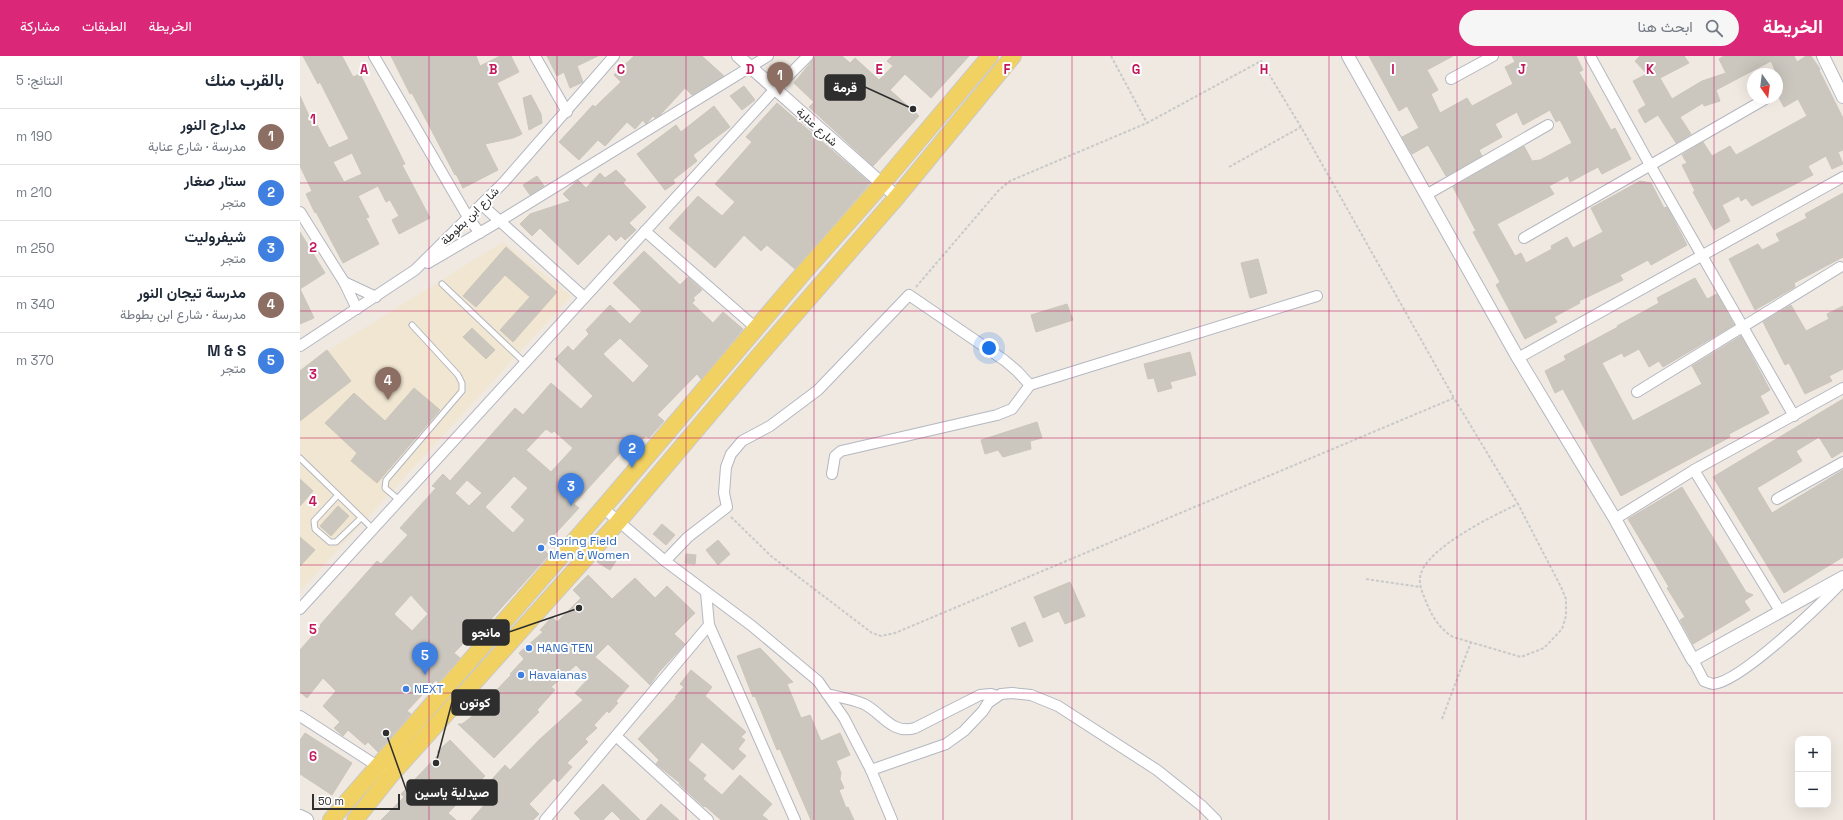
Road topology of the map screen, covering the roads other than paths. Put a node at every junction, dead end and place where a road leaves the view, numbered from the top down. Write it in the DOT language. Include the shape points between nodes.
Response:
graph roads {
  1 [pos="374,56"];
  2 [pos="535,56"];
  3 [pos="614,56"];
  4 [pos="738,56"];
  5 [pos="768,56"];
  6 [pos="808,56"];
  7 [pos="990,56"];
  8 [pos="1013,56"];
  9 [pos="1348,56"];
  10 [pos="1493,56"];
  11 [pos="1590,56"];
  12 [pos="1823,56"];
  13 [pos="750,68"];
  14 [pos="1451,79"];
  15 [pos="775,89"];
  16 [pos="1843,97"];
  17 [pos="1757,104"];
  18 [pos="567,112"];
  19 [pos="1548,125"];
  20 [pos="1650,165"];
  21 [pos="1843,177"];
  22 [pos="882,184"];
  23 [pos="1426,195"];
  24 [pos="897,198"];
  25 [pos="482,206"];
  26 [pos="300,212"];
  27 [pos="469,219"];
  28 [pos="498,222"];
  29 [pos="645,230"];
  30 [pos="480,233"];
  31 [pos="1524,238"];
  32 [pos="1702,254"];
  33 [pos="1840,266"];
  34 [pos="415,270"];
  35 [pos="344,282"];
  36 [pos="442,284"];
  37 [pos="1317,296"];
  38 [pos="376,297"];
  39 [pos="584,297"];
  40 [pos="357,309"];
  41 [pos="412,325"];
  42 [pos="1742,325"];
  43 [pos="756,328"];
  44 [pos="300,346"];
  45 [pos="1518,358"];
  46 [pos="524,362"];
  47 [pos="1030,385"];
  48 [pos="1843,388"];
  49 [pos="1637,392"];
  50 [pos="1794,416"];
  51 [pos="300,458"];
  52 [pos="1843,462"];
  53 [pos="1694,470"];
  54 [pos="832,474"];
  55 [pos="338,495"];
  56 [pos="1777,499"];
  57 [pos="399,500"];
  58 [pos="603,508"];
  59 [pos="361,518"];
  60 [pos="1615,519"];
  61 [pos="619,521"];
  62 [pos="373,529"];
  63 [pos="665,561"];
  64 [pos="1843,577"];
  65 [pos="1843,581"];
  66 [pos="706,592"];
  67 [pos="300,609"];
  68 [pos="1780,611"];
  69 [pos="709,625"];
  70 [pos="1693,660"];
  71 [pos="827,694"];
  72 [pos="996,696"];
  73 [pos="300,716"];
  74 [pos="616,736"];
  75 [pos="378,766"];
  76 [pos="871,770"];
  77 [pos="391,775"];
  78 [pos="300,817"];
  79 [pos="306,820"];
  80 [pos="331,820"];
  81 [pos="355,820"];
  82 [pos="545,820"];
  83 [pos="708,820"];
  84 [pos="795,820"];
  85 [pos="892,820"];
  86 [pos="1216,820"];
  1 -- 27 [label="street"];
  2 -- 18 [label="street"];
  3 -- 18 [label="street, شارع ابن بطوطة"];
  4 -- 13 [label="street, شارع عنابة"];
  5 -- 13 [label="street"];
  6 -- 15 [label="street"];
  7 -- 22 [label="main road"];
  8 -- 24 [label="main road"];
  9 -- 23 [label="street"];
  10 -- 14 [label="street"];
  11 -- 20 [label="street"];
  12 -- 16 [label="street"];
  13 -- 15 [label="street, شارع عنابة"];
  13 -- 28 [label="street"];
  15 -- 22 [label="street, شارع عنابة"];
  15 -- 29 [label="street"];
  17 -- 20 [label="street"];
  18 -- 25 [label="street, شارع ابن بطوطة"];
  19 -- 23 [label="street"];
  20 -- 31 [label="street"];
  20 -- 32 [label="street"];
  21 -- 32 [label="street"];
  22 -- 24 [label="street, شارع عنابة"];
  22 -- 43 [label="main road"];
  23 -- 45 [label="street"];
  24 -- 61 [label="main road"];
  25 -- 27 [label="street, شارع ابن بطوطة"];
  25 -- 28 [label="street"];
  26 -- 35 [label="street"];
  27 -- 30 [label="street"];
  27 -- 34 [label="street, شارع ابن بطوطة"];
  28 -- 30 [label="street"];
  28 -- 39 [label="street"];
  29 -- 39 [label="street"];
  29 -- 43 [label="street"];
  30 -- 34 [label="street"];
  32 -- 42 [label="street"];
  32 -- 45 [label="street"];
  33 -- 42 [label="street"];
  34 -- 38 [label="street, شارع ابن بطوطة"];
  35 -- 38 [label="street"];
  35 -- 40 [label="street"];
  36 -- 46 [label="lane"];
  37 -- 47 [label="street"];
  38 -- 40 [label="street, شارع ابن بطوطة"];
  39 -- 46 [label="street"];
  40 -- 44 [label="street, شارع ابن بطوطة"];
  41 -- 57 [label="lane" via="458,375 462,391 386,480 385,488"];
  42 -- 49 [label="street"];
  42 -- 50 [label="street"];
  43 -- 58 [label="main road"];
  45 -- 60 [label="street"];
  46 -- 57 [label="street"];
  47 -- 54 [label="street" via="1012,409 997,415 841,450 835,456"];
  47 -- 63 [label="street" via="1004,360 909,295 818,390 770,426 742,441 731,454 726,466 724,493 727,507 688,537"];
  48 -- 50 [label="street"];
  50 -- 53 [label="street"];
  51 -- 55 [label="lane"];
  52 -- 56 [label="street"];
  53 -- 60 [label="street"];
  53 -- 68 [label="street"];
  55 -- 59 [label="lane"];
  55 -- 59 [label="lane" via="314,521 315,529 330,542 336,542"];
  57 -- 62 [label="street"];
  58 -- 61 [label="street"];
  58 -- 75 [label="main road"];
  59 -- 62 [label="lane"];
  60 -- 70 [label="street"];
  61 -- 63 [label="street"];
  61 -- 77 [label="main road"];
  62 -- 67 [label="street"];
  63 -- 66 [label="street"];
  64 -- 68 [label="street"];
  65 -- 70 [label="street" via="1796,626 1751,663 1725,680 1712,684 1704,681"];
  66 -- 69 [label="street"];
  66 -- 71 [label="street" via="814,677"];
  68 -- 70 [label="street"];
  69 -- 74 [label="street"];
  69 -- 84 [label="street"];
  71 -- 72 [label="street" via="863,704 880,714 892,727 903,730 915,728 980,695"];
  71 -- 76 [label="street" via="844,718"];
  72 -- 76 [label="street" via="973,723 946,744"];
  72 -- 86 [label="street" via="1022,693 1058,706 1157,770"];
  73 -- 75 [label="street"];
  74 -- 82 [label="street"];
  74 -- 83 [label="street"];
  75 -- 77 [label="street"];
  75 -- 80 [label="main road"];
  76 -- 85 [label="street"];
  77 -- 81 [label="main road"];
  78 -- 79 [label="main road"];
}
